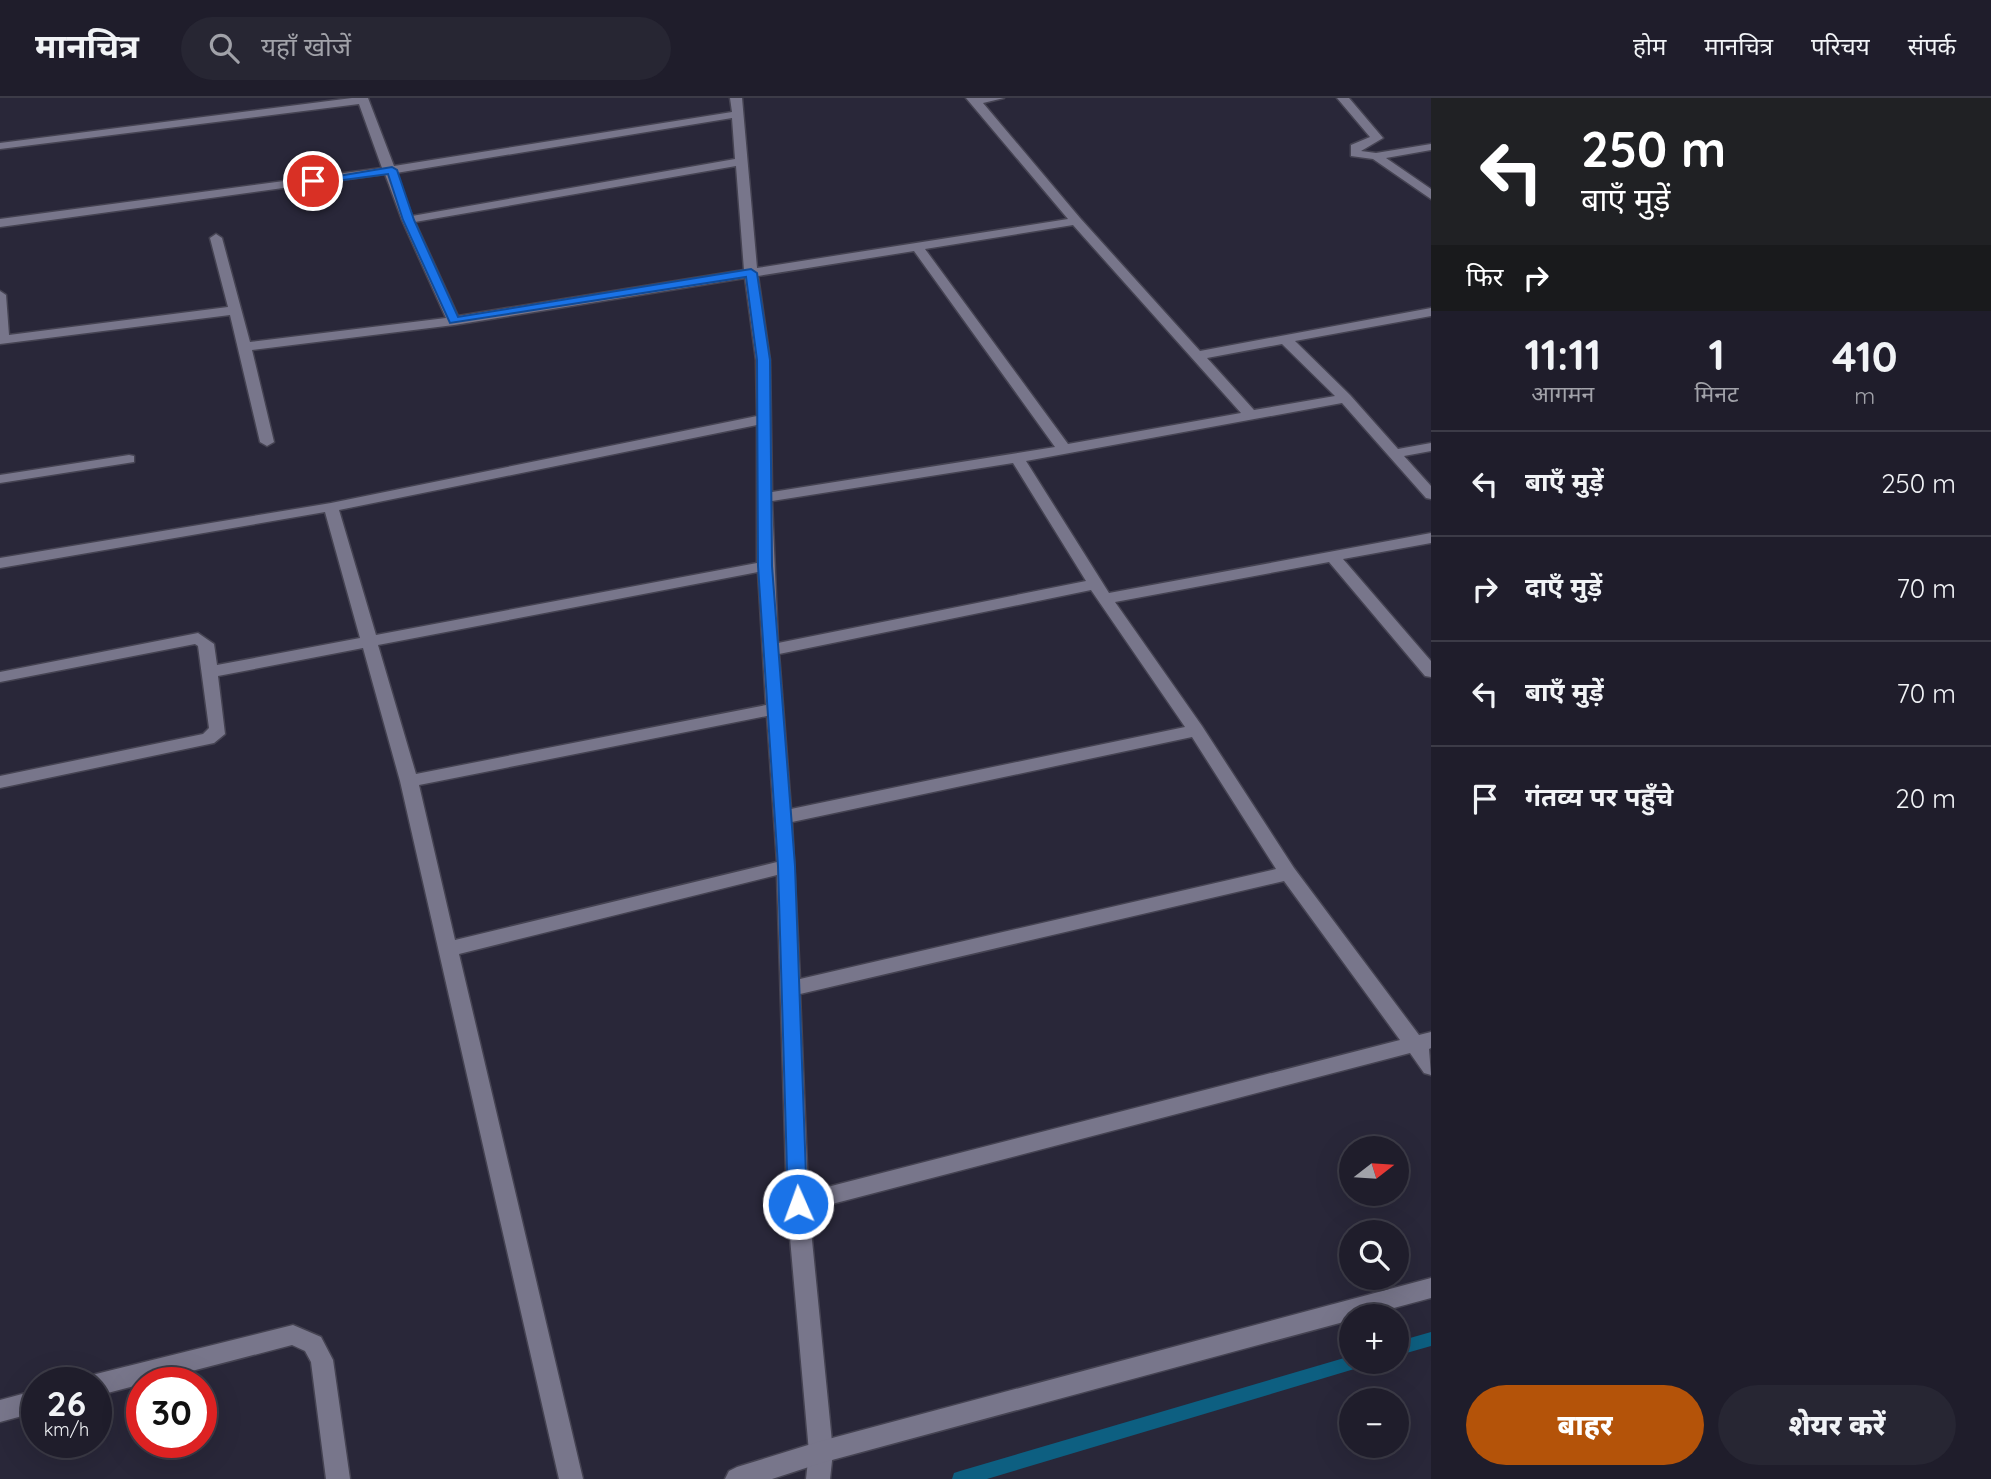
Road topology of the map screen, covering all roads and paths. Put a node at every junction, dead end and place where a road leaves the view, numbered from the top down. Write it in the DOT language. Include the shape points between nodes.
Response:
graph roads {
  1 [pos="998,98"];
  2 [pos="1343,98"];
  3 [pos="363,99"];
  4 [pos="974,99"];
  5 [pos="737,106"];
  6 [pos="0,146"];
  7 [pos="1431,147"];
  8 [pos="1376,156"];
  9 [pos="743,161"];
  10 [pos="392,170"];
  11 [pos="1431,194"];
  12 [pos="408,220"];
  13 [pos="1076,221"];
  14 [pos="0,223"];
  15 [pos="216,238"];
  16 [pos="917,246"];
  17 [pos="751,273"];
  18 [pos="0,296"];
  19 [pos="235,310"];
  20 [pos="1431,312"];
  21 [pos="454,321"];
  22 [pos="1285,339"];
  23 [pos="2,340"];
  24 [pos="245,347"];
  25 [pos="1199,355"];
  26 [pos="1345,398"];
  27 [pos="1251,415"];
  28 [pos="765,419"];
  29 [pos="267,442"];
  30 [pos="1431,447"];
  31 [pos="1064,449"];
  32 [pos="1393,454"];
  33 [pos="1017,458"];
  34 [pos="129,459"];
  35 [pos="0,479"];
  36 [pos="1431,495"];
  37 [pos="766,497"];
  38 [pos="331,507"];
  39 [pos="1431,538"];
  40 [pos="1333,557"];
  41 [pos="0,562"];
  42 [pos="765,566"];
  43 [pos="1100,592"];
  44 [pos="371,644"];
  45 [pos="771,650"];
  46 [pos="210,672"];
  47 [pos="1431,672"];
  48 [pos="0,677"];
  49 [pos="776,709"];
  50 [pos="1196,730"];
  51 [pos="409,780"];
  52 [pos="0,782"];
  53 [pos="783,817"];
  54 [pos="786,866"];
  55 [pos="1288,873"];
  56 [pos="449,949"];
  57 [pos="790,989"];
  58 [pos="1423,1042"];
  59 [pos="1431,1067"];
  60 [pos="798,1204"];
  61 [pos="1431,1288"];
  62 [pos="112,1381"];
  63 [pos="21,1405"];
  64 [pos="0,1411"];
  65 [pos="821,1451"];
  66 [pos="338,1479"];
  67 [pos="571,1479"];
  68 [pos="737,1479"];
  69 [pos="818,1479"];
  1 -- 4 [label="street"];
  2 -- 8 [label="street" via="1377,138 1355,147 1355,154"];
  3 -- 6 [label="street"];
  3 -- 10 [label="street"];
  4 -- 13 [label="street"];
  5 -- 9 [label="street"];
  5 -- 10 [label="street"];
  7 -- 8 [label="street"];
  8 -- 11 [label="street"];
  9 -- 12 [label="street"];
  9 -- 17 [label="street"];
  10 -- 12 [label="street"];
  10 -- 14 [label="street"];
  12 -- 21 [label="street"];
  13 -- 16 [label="street"];
  13 -- 25 [label="street"];
  15 -- 19 [label="street"];
  16 -- 17 [label="street"];
  16 -- 31 [label="street"];
  17 -- 21 [label="street"];
  17 -- 28 [label="street" via="763,360"];
  18 -- 23 [label="street"];
  19 -- 23 [label="street"];
  19 -- 24 [label="street"];
  20 -- 22 [label="street"];
  21 -- 24 [label="street"];
  22 -- 25 [label="street"];
  22 -- 26 [label="street"];
  24 -- 29 [label="street"];
  25 -- 27 [label="street"];
  26 -- 27 [label="street"];
  26 -- 32 [label="street"];
  27 -- 31 [label="street"];
  28 -- 37 [label="street"];
  28 -- 38 [label="street"];
  30 -- 32 [label="street"];
  31 -- 33 [label="street"];
  32 -- 36 [label="street"];
  33 -- 37 [label="street"];
  33 -- 43 [label="street"];
  34 -- 35 [label="street"];
  37 -- 42 [label="street"];
  38 -- 41 [label="street"];
  38 -- 44 [label="street"];
  39 -- 40 [label="street"];
  40 -- 43 [label="street"];
  40 -- 47 [label="street"];
  42 -- 44 [label="street"];
  42 -- 45 [label="street"];
  43 -- 45 [label="street"];
  43 -- 50 [label="street"];
  44 -- 46 [label="street"];
  44 -- 51 [label="street"];
  45 -- 49 [label="street"];
  46 -- 48 [label="street" via="206,644 192,638"];
  46 -- 52 [label="street" via="217,728 213,737"];
  49 -- 51 [label="street"];
  49 -- 53 [label="street"];
  50 -- 53 [label="street"];
  50 -- 55 [label="street"];
  51 -- 56 [label="street"];
  53 -- 54 [label="street"];
  54 -- 56 [label="street"];
  54 -- 57 [label="street"];
  55 -- 57 [label="street"];
  55 -- 58 [label="street"];
  56 -- 67 [label="street"];
  57 -- 60 [label="street"];
  58 -- 59 [label="street"];
  58 -- 60 [label="street"];
  60 -- 65 [label="street"];
  61 -- 65 [label="street"];
  62 -- 66 [label="street" via="293,1335 313,1344 322,1360"];
  63 -- 64 [label="street"];
  65 -- 68 [label="street"];
  65 -- 69 [label="street"];
}
